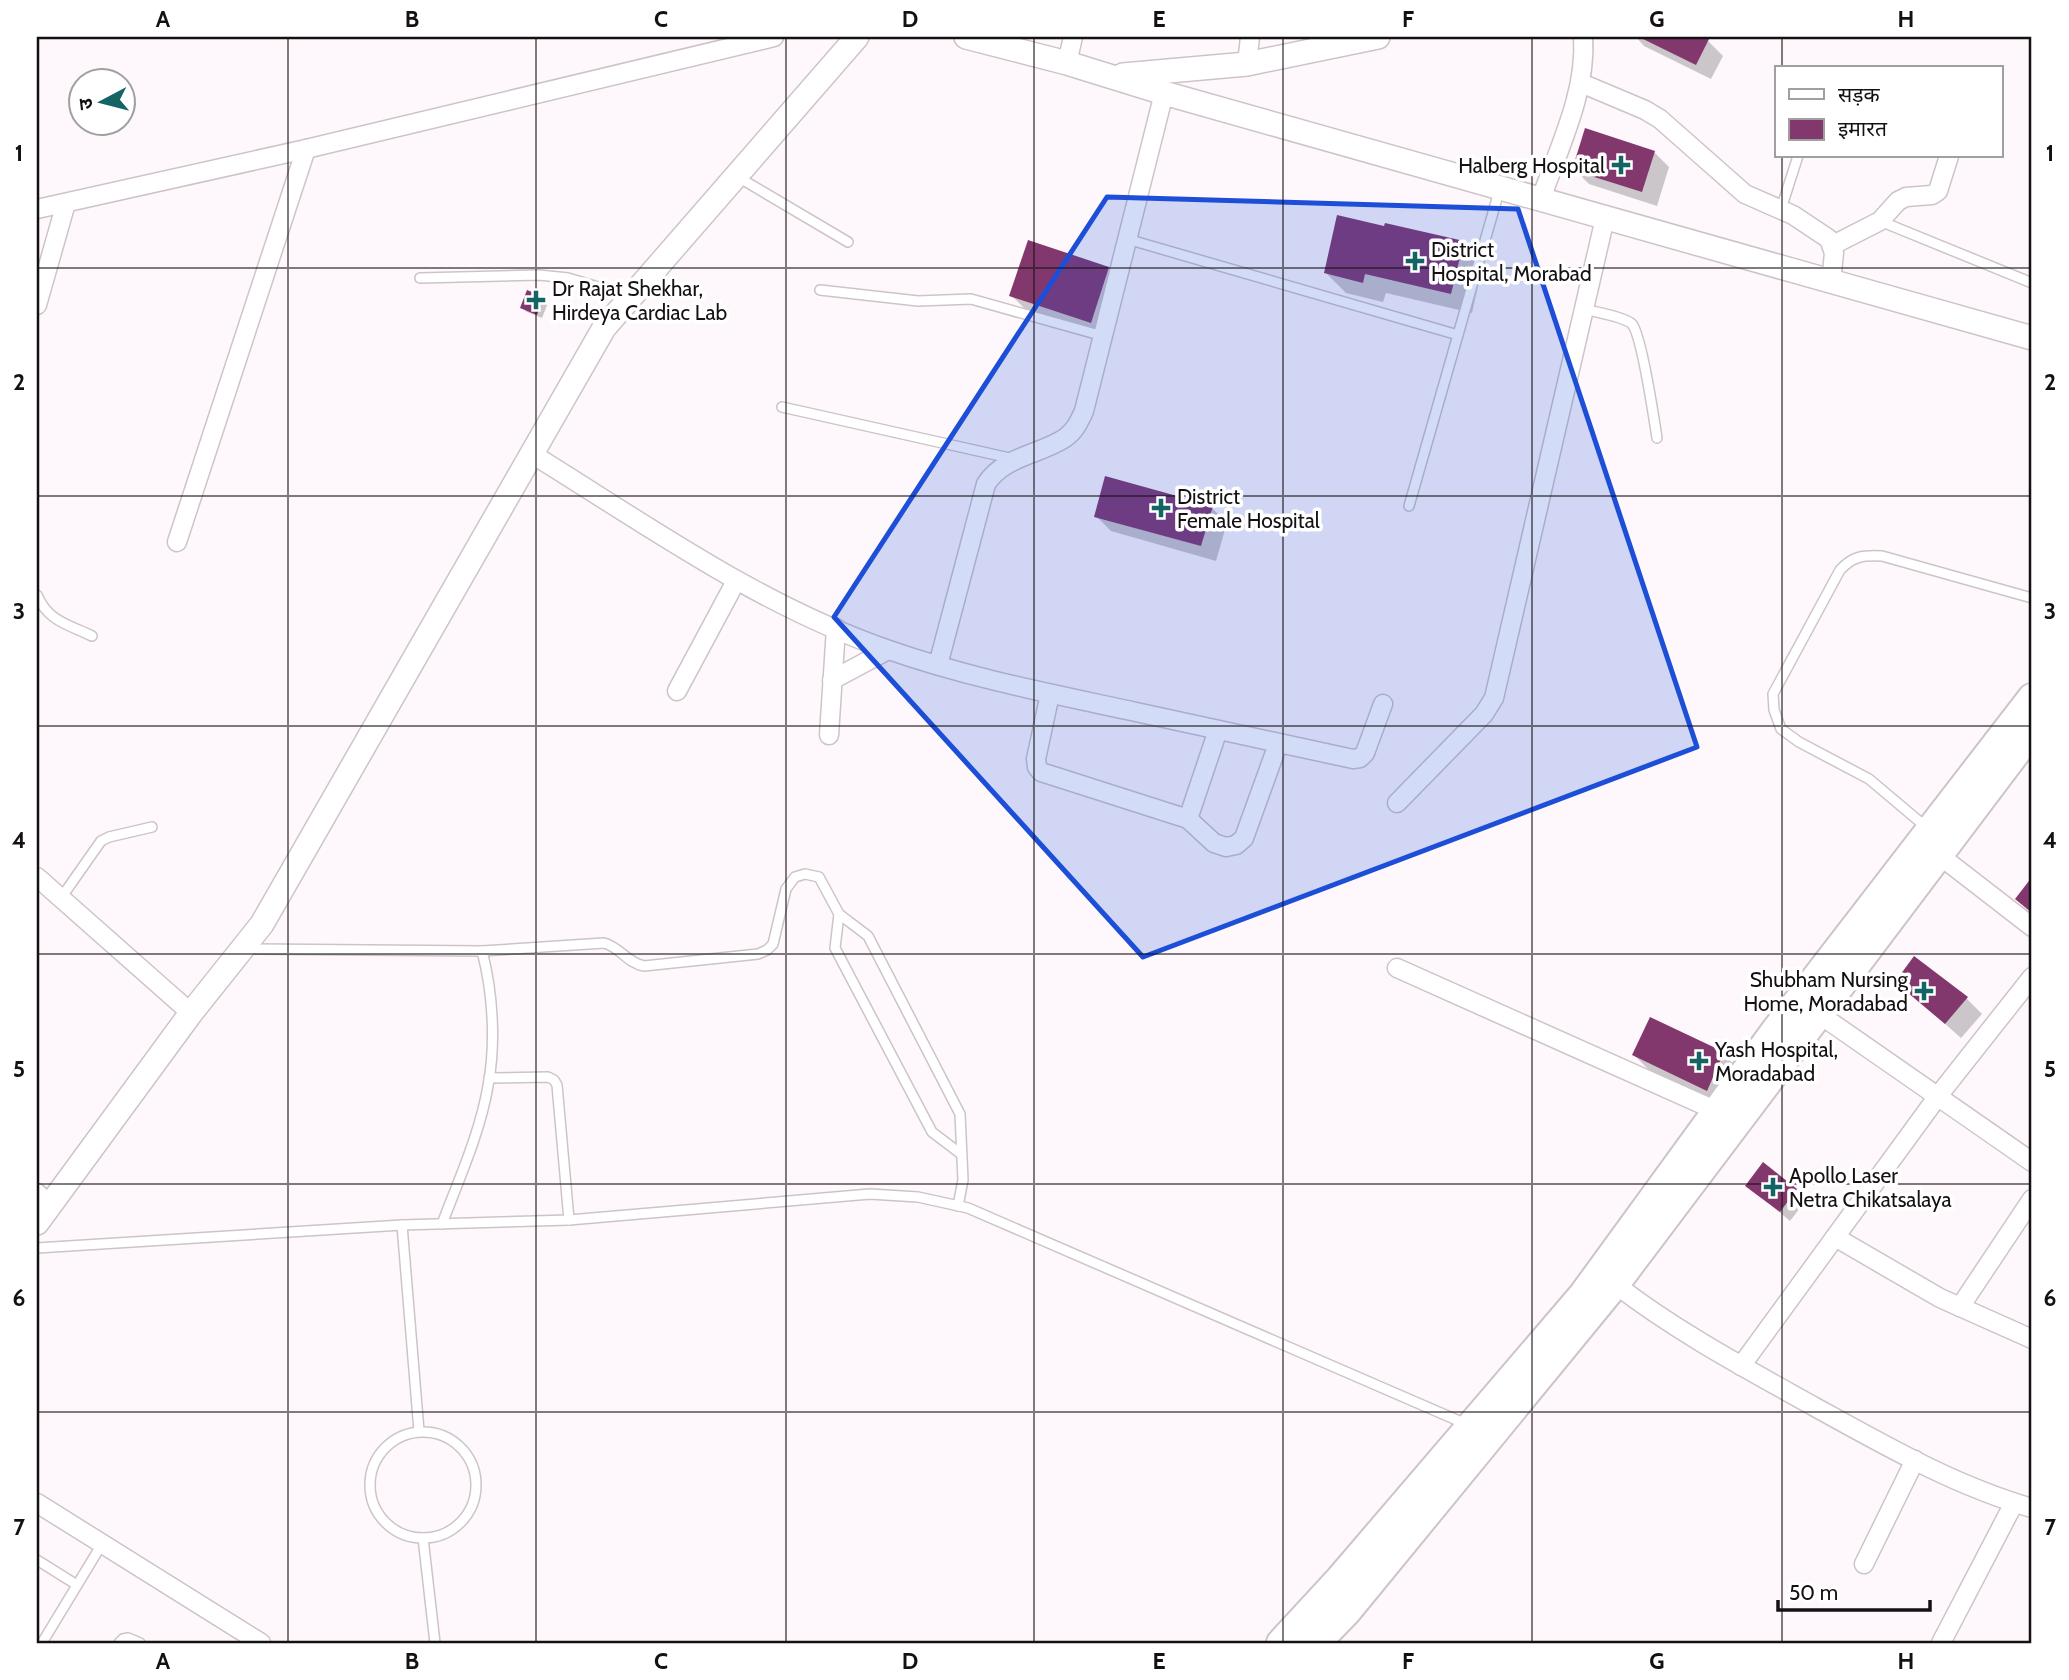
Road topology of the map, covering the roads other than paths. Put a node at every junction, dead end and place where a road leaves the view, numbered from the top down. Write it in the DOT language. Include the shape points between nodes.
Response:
graph roads {
  1 [pos="774,37"];
  2 [pos="857,37"];
  3 [pos="966,37"];
  4 [pos="1073,37"];
  5 [pos="1250,37"];
  6 [pos="1378,37"];
  7 [pos="1583,37"];
  8 [pos="1067,63"];
  9 [pos="1247,64"];
  10 [pos="1110,76"];
  11 [pos="1581,83"];
  12 [pos="1164,93"];
  13 [pos="306,149"];
  14 [pos="1797,158"];
  15 [pos="1948,158"];
  16 [pos="736,176"];
  17 [pos="1500,188"];
  18 [pos="1541,199"];
  19 [pos="66,203"];
  20 [pos="37,209"];
  21 [pos="1781,209"];
  22 [pos="1605,218"];
  23 [pos="1880,221"];
  24 [pos="1127,239"];
  25 [pos="848,242"];
  26 [pos="1833,245"];
  27 [pos="420,278"];
  28 [pos="1831,282"];
  29 [pos="2032,283"];
  30 [pos="820,290"];
  31 [pos="630,296"];
  32 [pos="37,305"];
  33 [pos="1584,309"];
  34 [pos="1103,335"];
  35 [pos="1458,335"];
  36 [pos="2032,338"];
  37 [pos="782,407"];
  38 [pos="1657,438"];
  39 [pos="532,454"];
  40 [pos="1016,459"];
  41 [pos="1409,506"];
  42 [pos="177,542"];
  43 [pos="736,581"];
  44 [pos="37,595"];
  45 [pos="2032,598"];
  46 [pos="836,628"];
  47 [pos="92,636"];
  48 [pos="888,650"];
  49 [pos="938,665"];
  50 [pos="832,680"];
  51 [pos="677,691"];
  52 [pos="1050,694"];
  53 [pos="2032,698"];
  54 [pos="1383,704"];
  55 [pos="1218,730"];
  56 [pos="2032,731"];
  57 [pos="829,735"];
  58 [pos="1278,744"];
  59 [pos="1397,803"];
  60 [pos="1188,819"];
  61 [pos="152,827"];
  62 [pos="1934,843"];
  63 [pos="37,877"];
  64 [pos="61,898"];
  65 [pos="839,914"];
  66 [pos="2032,927"];
  67 [pos="242,949"];
  68 [pos="482,951"];
  69 [pos="1397,968"];
  70 [pos="2032,977"];
  71 [pos="191,1013"];
  72 [pos="1819,1014"];
  73 [pos="489,1078"];
  74 [pos="1938,1096"];
  75 [pos="1717,1111"];
  76 [pos="961,1154"];
  77 [pos="2032,1162"];
  78 [pos="2032,1199"];
  79 [pos="958,1206"];
  80 [pos="41,1207"];
  81 [pos="569,1220"];
  82 [pos="442,1224"];
  83 [pos="402,1225"];
  84 [pos="1835,1237"];
  85 [pos="37,1248"];
  86 [pos="1615,1284"];
  87 [pos="1960,1307"];
  88 [pos="2032,1339"];
  89 [pos="1741,1366"];
  90 [pos="1471,1426"];
  91 [pos="419,1431"];
  92 [pos="1914,1460"];
  93 [pos="37,1503"];
  94 [pos="2014,1503"];
  95 [pos="2032,1508"];
  96 [pos="423,1538"];
  97 [pos="102,1544"];
  98 [pos="37,1560"];
  99 [pos="1864,1564"];
  100 [pos="77,1585"];
  101 [pos="42,1643"];
  102 [pos="119,1643"];
  103 [pos="140,1643"];
  104 [pos="261,1643"];
  105 [pos="435,1643"];
  106 [pos="1281,1643"];
  107 [pos="1317,1643"];
  108 [pos="1941,1643"];
  1 -- 13 [label="street"];
  2 -- 16 [label="street"];
  3 -- 8 [label="street"];
  4 -- 8 [label="street"];
  5 -- 9 [label="street"];
  6 -- 9 [label="street"];
  7 -- 11 [label="street"];
  8 -- 10 [label="street"];
  9 -- 10 [label="street"];
  10 -- 12 [label="street"];
  11 -- 18 [label="street"];
  11 -- 21 [label="street" via="1660,119 1745,194"];
  12 -- 17 [label="street"];
  12 -- 24 [label="street"];
  13 -- 19 [label="street"];
  13 -- 42 [label="street"];
  14 -- 21 [label="lane"];
  15 -- 23 [label="street" via="1938,191 1898,201"];
  16 -- 25 [label="lane"];
  16 -- 31 [label="street"];
  17 -- 18 [label="street"];
  17 -- 35 [label="lane"];
  18 -- 22 [label="street"];
  19 -- 20 [label="street"];
  19 -- 32 [label="street"];
  21 -- 26 [label="street"];
  22 -- 28 [label="street"];
  22 -- 33 [label="street"];
  23 -- 26 [label="street"];
  23 -- 29 [label="lane"];
  24 -- 34 [label="street"];
  24 -- 35 [label="lane"];
  26 -- 28 [label="street"];
  27 -- 31 [label="lane" via="539,275 568,278"];
  28 -- 36 [label="street"];
  30 -- 34 [label="lane" via="918,300 971,299"];
  31 -- 39 [label="street" via="604,328"];
  33 -- 38 [label="lane" via="1627,321 1635,329"];
  33 -- 59 [label="street" via="1494,698 1484,714"];
  34 -- 40 [label="street" via="1076,428 1065,438"];
  35 -- 41 [label="lane"];
  37 -- 40 [label="lane"];
  39 -- 43 [label="street"];
  39 -- 67 [label="street" via="262,924"];
  40 -- 49 [label="street" via="992,473 986,484"];
  43 -- 46 [label="street"];
  43 -- 51 [label="street"];
  44 -- 47 [label="lane" via="52,617"];
  45 -- 62 [label="lane" via="1882,555 1851,559 1840,570 1773,694 1782,729 1869,779"];
  46 -- 48 [label="street"];
  46 -- 50 [label="street"];
  48 -- 49 [label="street"];
  48 -- 50 [label="street"];
  49 -- 52 [label="street"];
  50 -- 57 [label="street"];
  52 -- 55 [label="street"];
  52 -- 60 [label="street" via="1036,759 1041,772"];
  53 -- 62 [label="main road"];
  54 -- 58 [label="street" via="1360,758"];
  55 -- 58 [label="street"];
  55 -- 60 [label="street"];
  56 -- 62 [label="main road"];
  58 -- 60 [label="street" via="1244,838 1236,845 1214,843"];
  61 -- 64 [label="lane" via="102,841"];
  62 -- 66 [label="street"];
  62 -- 72 [label="main road"];
  62 -- 75 [label="main road" via="1776,1030"];
  63 -- 64 [label="street"];
  64 -- 71 [label="street"];
  65 -- 68 [label="lane" via="819,877 805,874 795,877 786,889 773,944 758,954 644,967 604,943"];
  65 -- 76 [label="lane" via="868,936 960,1114"];
  65 -- 76 [label="lane" via="835,948 932,1132"];
  67 -- 68 [label="lane"];
  67 -- 71 [label="street"];
  68 -- 73 [label="lane" via="490,991"];
  69 -- 75 [label="street"];
  70 -- 74 [label="street"];
  71 -- 80 [label="street"];
  72 -- 74 [label="street"];
  72 -- 86 [label="main road"];
  73 -- 81 [label="lane" via="548,1077 557,1085"];
  73 -- 82 [label="lane" via="478,1128"];
  74 -- 77 [label="street"];
  74 -- 84 [label="street"];
  75 -- 90 [label="main road" via="1583,1295"];
  76 -- 79 [label="lane"];
  78 -- 87 [label="street"];
  79 -- 81 [label="lane" via="870,1194"];
  79 -- 90 [label="lane"];
  81 -- 82 [label="lane"];
  82 -- 83 [label="lane"];
  83 -- 85 [label="lane"];
  83 -- 91 [label="lane"];
  84 -- 87 [label="street"];
  84 -- 89 [label="street"];
  86 -- 89 [label="street"];
  86 -- 107 [label="main road"];
  87 -- 88 [label="street"];
  89 -- 92 [label="street"];
  90 -- 106 [label="main road"];
  91 -- 96 [label="lane" via="402,1435 376,1458 370,1492 385,1523 399,1533"];
  91 -- 96 [label="lane" via="452,1440 465,1452 476,1486 464,1519 450,1531"];
  92 -- 94 [label="street"];
  92 -- 99 [label="street"];
  93 -- 97 [label="street"];
  94 -- 95 [label="street"];
  94 -- 108 [label="street"];
  96 -- 105 [label="lane"];
  97 -- 100 [label="lane"];
  97 -- 104 [label="street"];
  98 -- 100 [label="lane"];
  100 -- 101 [label="lane"];
  102 -- 103 [label="lane" via="128,1638"];
}
